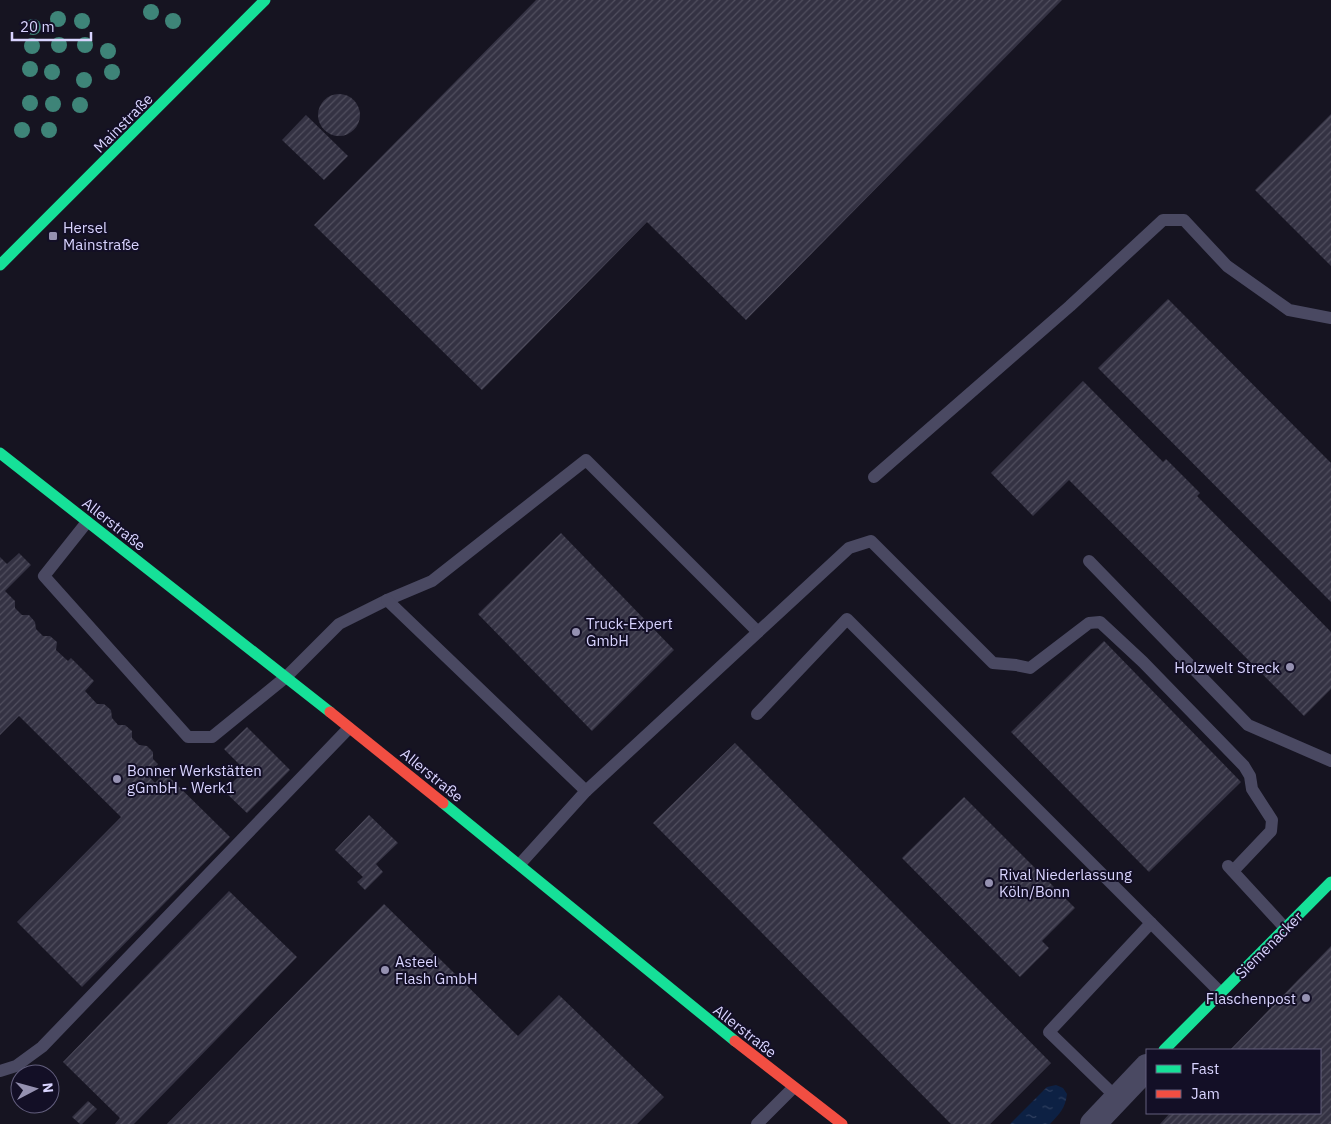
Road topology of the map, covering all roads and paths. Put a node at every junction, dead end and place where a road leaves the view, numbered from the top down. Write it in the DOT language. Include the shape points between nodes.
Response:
graph roads {
  1 [pos="265,0"];
  2 [pos="0,265"];
  3 [pos="1331,318"];
  4 [pos="0,453"];
  5 [pos="874,477"];
  6 [pos="88,522"];
  7 [pos="1089,561"];
  8 [pos="387,600"];
  9 [pos="758,632"];
  10 [pos="286,677"];
  11 [pos="756,714"];
  12 [pos="349,728"];
  13 [pos="1331,761"];
  14 [pos="586,790"];
  15 [pos="520,864"];
  16 [pos="1331,882"];
  17 [pos="1150,923"];
  18 [pos="1285,928"];
  19 [pos="1221,993"];
  20 [pos="1165,1049"];
  21 [pos="1146,1068"];
  22 [pos="0,1071"];
  23 [pos="793,1088"];
  24 [pos="1117,1098"];
  25 [pos="758,1124"];
  26 [pos="842,1124"];
  27 [pos="1093,1124"];
  1 -- 2 [label="street, Mainstraße"];
  3 -- 5 [label="lane" via="1289,310 1227,266 1184,220 1163,220"];
  4 -- 6 [label="street, Allerstraße"];
  6 -- 10 [label="street, Allerstraße"];
  6 -- 10 [label="lane" via="44,576 188,737 212,737"];
  7 -- 13 [label="lane" via="1248,725"];
  8 -- 9 [label="lane" via="432,581 586,460"];
  8 -- 10 [label="lane" via="339,624"];
  8 -- 14 [label="lane"];
  9 -- 14 [label="lane"];
  9 -- 18 [label="lane" via="850,548 871,540 993,663 1030,668 1089,623 1100,622 1244,766 1252,789 1272,820 1271,831 1230,868"];
  10 -- 12 [label="street, Allerstraße"];
  11 -- 17 [label="lane" via="847,619"];
  12 -- 15 [label="street, Allerstraße"];
  12 -- 22 [label="lane" via="42,1047 16,1066"];
  14 -- 15 [label="lane"];
  15 -- 23 [label="street, Allerstraße"];
  16 -- 18 [label="street, Siemenacker"];
  17 -- 19 [label="lane"];
  17 -- 24 [label="lane" via="1049,1032"];
  18 -- 19 [label="street, Siemenacker"];
  19 -- 20 [label="street, Siemenacker"];
  21 -- 24 [label="street"];
  23 -- 25 [label="lane"];
  23 -- 26 [label="street, Allerstraße"];
  24 -- 27 [label="street"];
}
